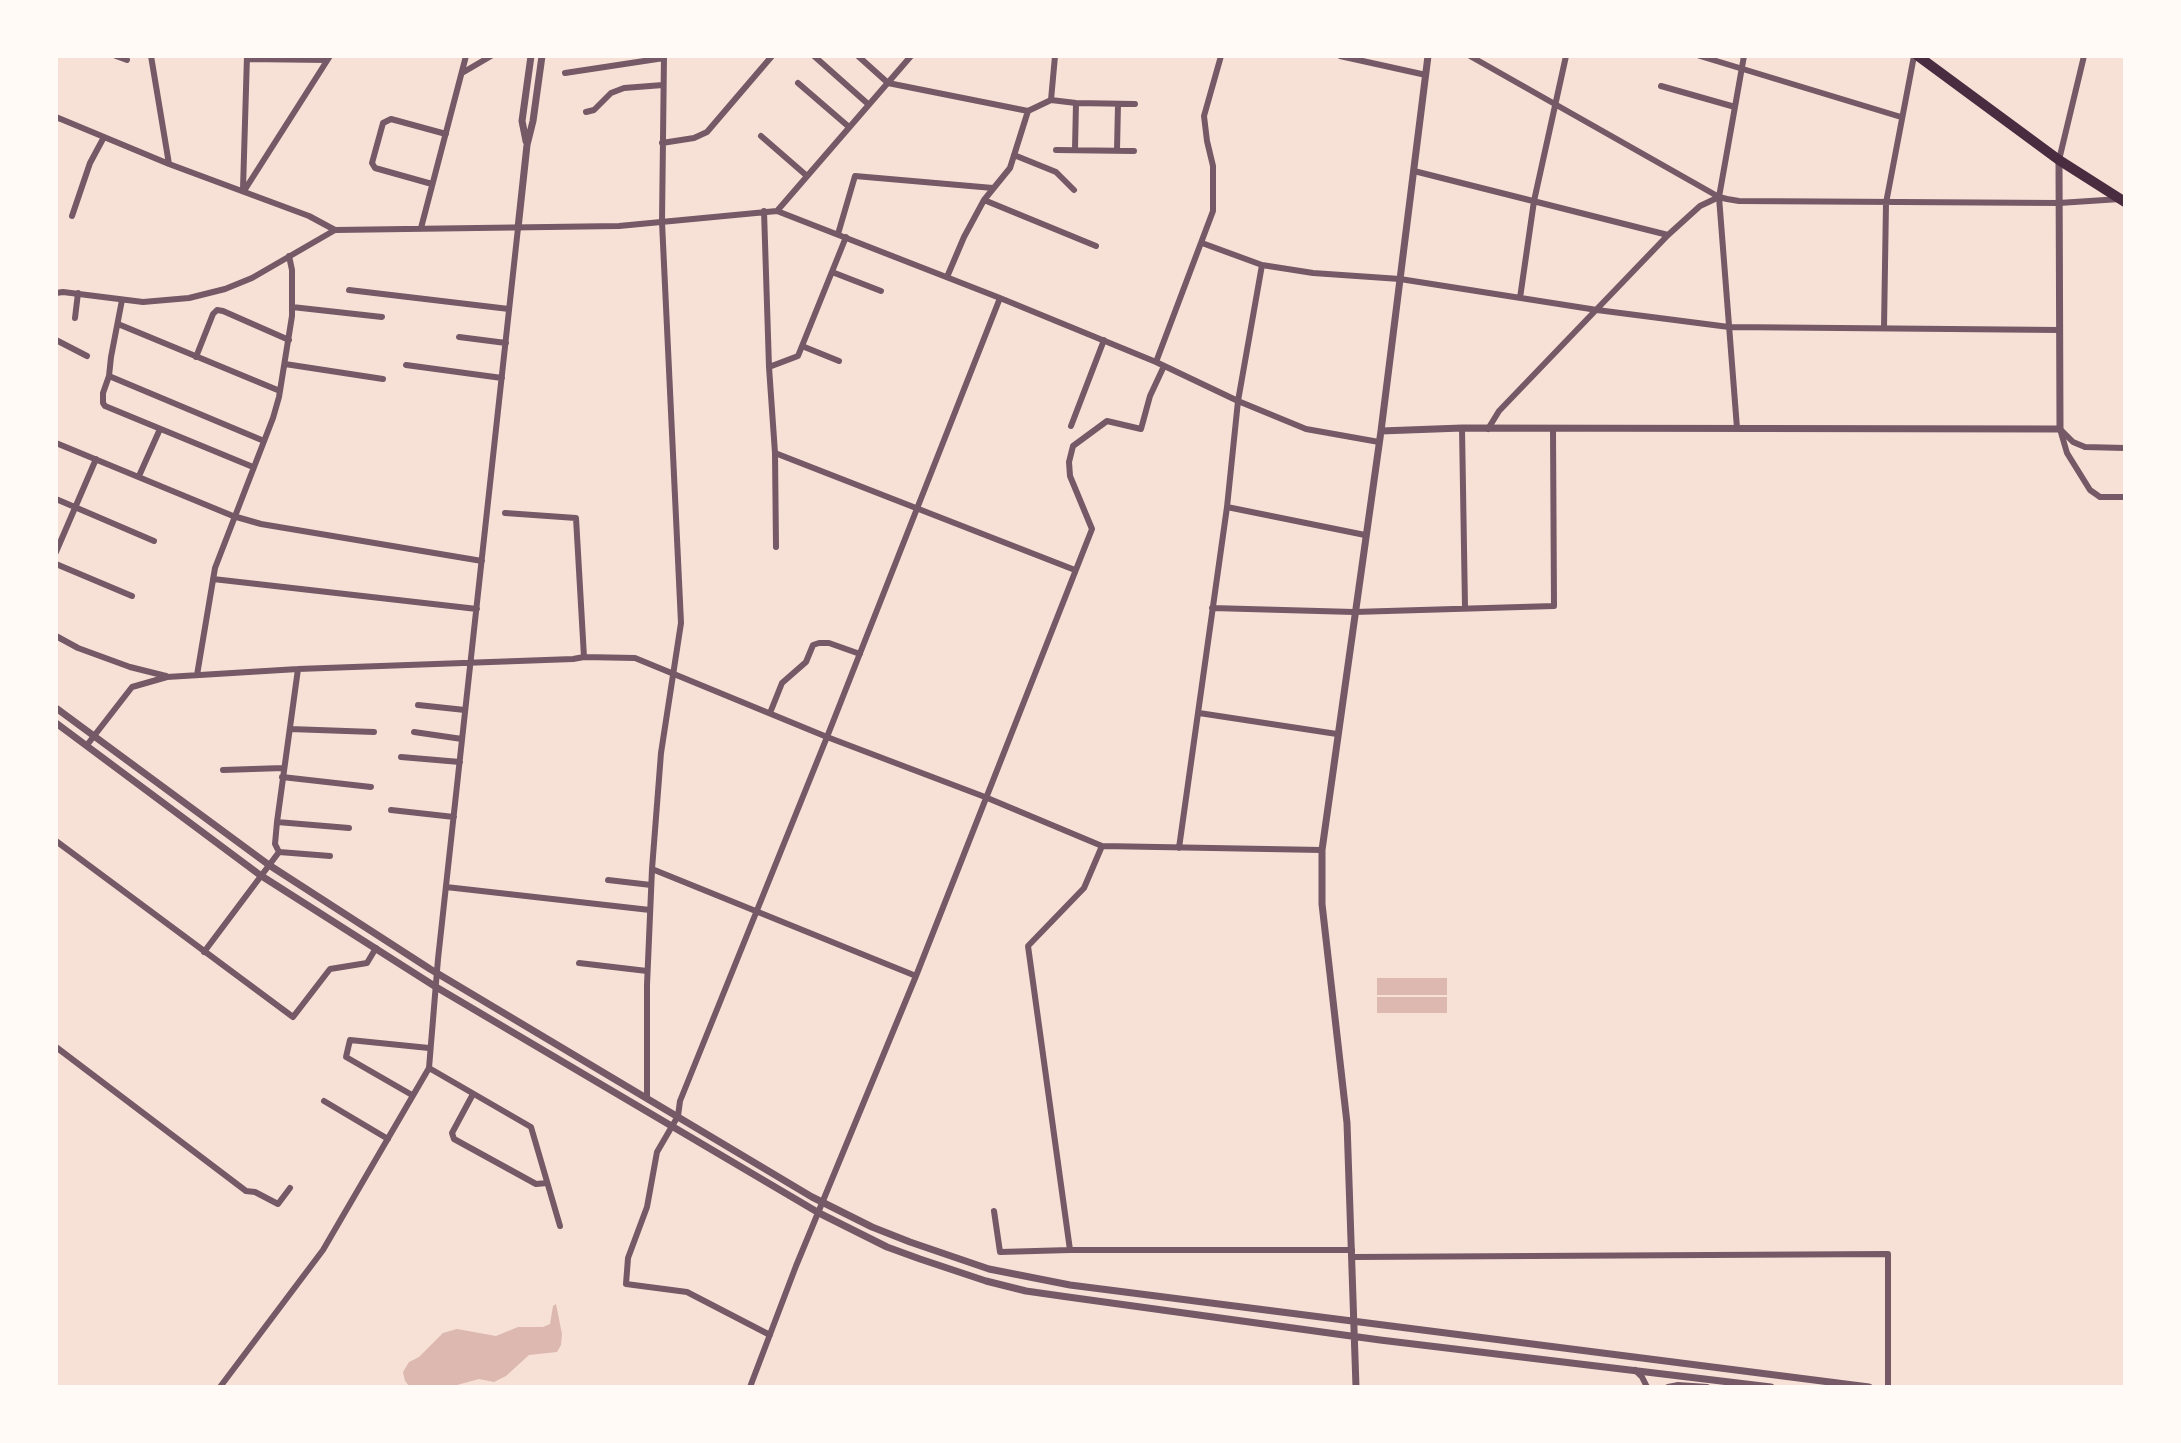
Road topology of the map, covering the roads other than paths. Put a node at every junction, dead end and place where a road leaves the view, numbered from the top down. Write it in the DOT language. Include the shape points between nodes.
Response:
graph roads {
  1 [pos="116,56"];
  2 [pos="151,56"];
  3 [pos="466,56"];
  4 [pos="491,56"];
  5 [pos="531,56"];
  6 [pos="542,56"];
  7 [pos="772,56"];
  8 [pos="814,56"];
  9 [pos="858,56"];
  10 [pos="912,56"];
  11 [pos="1055,56"];
  12 [pos="1221,56"];
  13 [pos="1340,56"];
  14 [pos="1428,56"];
  15 [pos="1471,56"];
  16 [pos="1566,56"];
  17 [pos="1700,56"];
  18 [pos="1744,56"];
  19 [pos="1916,56"];
  20 [pos="2084,56"];
  21 [pos="247,57"];
  22 [pos="664,57"];
  23 [pos="328,58"];
  24 [pos="127,60"];
  25 [pos="1742,69"];
  26 [pos="462,73"];
  27 [pos="565,73"];
  28 [pos="1426,75"];
  29 [pos="798,83"];
  30 [pos="888,83"];
  31 [pos="663,85"];
  32 [pos="1661,86"];
  33 [pos="1051,100"];
  34 [pos="1076,103"];
  35 [pos="1556,103"];
  36 [pos="868,104"];
  37 [pos="1118,104"];
  38 [pos="1135,104"];
  39 [pos="1735,107"];
  40 [pos="1028,111"];
  41 [pos="586,112"];
  42 [pos="56,117"];
  43 [pos="1901,117"];
  44 [pos="849,127"];
  45 [pos="446,134"];
  46 [pos="104,136"];
  47 [pos="761,136"];
  48 [pos="662,143"];
  49 [pos="527,145"];
  50 [pos="1056,149"];
  51 [pos="1075,149"];
  52 [pos="1117,150"];
  53 [pos="1134,151"];
  54 [pos="1014,155"];
  55 [pos="2060,160"];
  56 [pos="169,163"];
  57 [pos="1413,171"];
  58 [pos="807,176"];
  59 [pos="432,184"];
  60 [pos="993,188"];
  61 [pos="1074,190"];
  62 [pos="244,191"];
  63 [pos="1719,197"];
  64 [pos="984,200"];
  65 [pos="2124,200"];
  66 [pos="1534,201"];
  67 [pos="1886,203"];
  68 [pos="2059,203"];
  69 [pos="765,211"];
  70 [pos="777,211"];
  71 [pos="72,216"];
  72 [pos="663,222"];
  73 [pos="421,228"];
  74 [pos="518,228"];
  75 [pos="335,230"];
  76 [pos="838,234"];
  77 [pos="1668,235"];
  78 [pos="846,237"];
  79 [pos="1202,243"];
  80 [pos="1096,246"];
  81 [pos="289,256"];
  82 [pos="1262,265"];
  83 [pos="832,272"];
  84 [pos="947,277"];
  85 [pos="1400,279"];
  86 [pos="349,290"];
  87 [pos="881,292"];
  88 [pos="56,293"];
  89 [pos="78,293"];
  90 [pos="1000,298"];
  91 [pos="1520,298"];
  92 [pos="122,300"];
  93 [pos="292,307"];
  94 [pos="509,310"];
  95 [pos="1597,310"];
  96 [pos="382,317"];
  97 [pos="75,318"];
  98 [pos="118,324"];
  99 [pos="1729,327"];
  100 [pos="1884,328"];
  101 [pos="2060,330"];
  102 [pos="459,337"];
  103 [pos="56,340"];
  104 [pos="289,340"];
  105 [pos="1104,341"];
  106 [pos="506,343"];
  107 [pos="802,346"];
  108 [pos="87,356"];
  109 [pos="196,357"];
  110 [pos="839,361"];
  111 [pos="1156,362"];
  112 [pos="285,364"];
  113 [pos="406,365"];
  114 [pos="1164,366"];
  115 [pos="769,367"];
  116 [pos="109,376"];
  117 [pos="502,377"];
  118 [pos="383,379"];
  119 [pos="280,391"];
  120 [pos="1238,401"];
  121 [pos="1071,426"];
  122 [pos="1462,428"];
  123 [pos="1737,428"];
  124 [pos="160,429"];
  125 [pos="1488,429"];
  126 [pos="1553,429"];
  127 [pos="2060,429"];
  128 [pos="1381,431"];
  129 [pos="264,441"];
  130 [pos="1379,442"];
  131 [pos="56,443"];
  132 [pos="2125,448"];
  133 [pos="775,453"];
  134 [pos="96,459"];
  135 [pos="253,467"];
  136 [pos="139,476"];
  137 [pos="2125,497"];
  138 [pos="56,499"];
  139 [pos="75,507"];
  140 [pos="1227,507"];
  141 [pos="917,509"];
  142 [pos="505,513"];
  143 [pos="233,516"];
  144 [pos="1365,535"];
  145 [pos="154,541"];
  146 [pos="776,547"];
  147 [pos="56,552"];
  148 [pos="482,561"];
  149 [pos="56,564"];
  150 [pos="1076,570"];
  151 [pos="213,579"];
  152 [pos="132,596"];
  153 [pos="1465,607"];
  154 [pos="1212,608"];
  155 [pos="477,610"];
  156 [pos="1354,612"];
  157 [pos="56,636"];
  158 [pos="860,654"];
  159 [pos="584,657"];
  160 [pos="470,663"];
  161 [pos="298,669"];
  162 [pos="674,673"];
  163 [pos="197,675"];
  164 [pos="167,677"];
  165 [pos="418,705"];
  166 [pos="56,708"];
  167 [pos="465,710"];
  168 [pos="769,713"];
  169 [pos="1199,713"];
  170 [pos="56,723"];
  171 [pos="289,729"];
  172 [pos="374,732"];
  173 [pos="414,732"];
  174 [pos="1337,734"];
  175 [pos="94,736"];
  176 [pos="827,737"];
  177 [pos="462,738"];
  178 [pos="87,746"];
  179 [pos="401,757"];
  180 [pos="460,762"];
  181 [pos="283,768"];
  182 [pos="223,770"];
  183 [pos="282,777"];
  184 [pos="372,787"];
  185 [pos="985,797"];
  186 [pos="391,810"];
  187 [pos="454,817"];
  188 [pos="277,822"];
  189 [pos="349,828"];
  190 [pos="56,841"];
  191 [pos="1102,846"];
  192 [pos="1179,848"];
  193 [pos="1322,850"];
  194 [pos="279,852"];
  195 [pos="330,856"];
  196 [pos="268,865"];
  197 [pos="652,869"];
  198 [pos="260,875"];
  199 [pos="608,880"];
  200 [pos="651,886"];
  201 [pos="446,887"];
  202 [pos="650,910"];
  203 [pos="758,911"];
  204 [pos="376,948"];
  205 [pos="204,952"];
  206 [pos="579,963"];
  207 [pos="647,971"];
  208 [pos="437,973"];
  209 [pos="916,976"];
  210 [pos="436,987"];
  211 [pos="56,1047"];
  212 [pos="429,1048"];
  213 [pos="429,1069"];
  214 [pos="473,1094"];
  215 [pos="412,1095"];
  216 [pos="647,1098"];
  217 [pos="324,1101"];
  218 [pos="678,1116"];
  219 [pos="672,1127"];
  220 [pos="387,1139"];
  221 [pos="547,1183"];
  222 [pos="290,1188"];
  223 [pos="823,1203"];
  224 [pos="995,1211"];
  225 [pos="819,1213"];
  226 [pos="560,1226"];
  227 [pos="1070,1250"];
  228 [pos="1353,1253"];
  229 [pos="1354,1321"];
  230 [pos="769,1335"];
  231 [pos="1354,1336"];
  232 [pos="1635,1370"];
  233 [pos="1760,1386"];
  234 [pos="220,1387"];
  235 [pos="750,1387"];
  236 [pos="1356,1387"];
  237 [pos="1647,1387"];
  238 [pos="1668,1387"];
  239 [pos="1707,1387"];
  240 [pos="1771,1387"];
  241 [pos="1869,1387"];
  242 [pos="1888,1387"];
  1 -- 24 [label="street"];
  2 -- 56 [label="street"];
  3 -- 26 [label="street"];
  4 -- 26 [label="street"];
  5 -- 49 [label="street" via="522,121"];
  6 -- 49 [label="street"];
  7 -- 48 [label="street" via="706,132"];
  8 -- 36 [label="street"];
  9 -- 30 [label="street"];
  10 -- 30 [label="street"];
  11 -- 33 [label="street"];
  12 -- 79 [label="street" via="1204,116 1213,166 1213,211"];
  13 -- 28 [label="street"];
  14 -- 28 [label="street"];
  15 -- 35 [label="street"];
  16 -- 35 [label="street"];
  17 -- 25 [label="street"];
  18 -- 25 [label="street"];
  19 -- 43 [label="street"];
  19 -- 55 [label="main road"];
  20 -- 55 [label="street"];
  21 -- 23 [label="street"];
  21 -- 62 [label="street"];
  22 -- 27 [label="street"];
  22 -- 31 [label="street"];
  23 -- 62 [label="street"];
  25 -- 39 [label="street"];
  25 -- 43 [label="street"];
  26 -- 45 [label="street"];
  28 -- 57 [label="street"];
  29 -- 44 [label="street"];
  30 -- 36 [label="street"];
  30 -- 40 [label="street"];
  31 -- 41 [label="street" via="624,88"];
  31 -- 48 [label="street"];
  32 -- 39 [label="street"];
  33 -- 34 [label="street"];
  33 -- 40 [label="street"];
  34 -- 37 [label="street"];
  34 -- 51 [label="street"];
  35 -- 63 [label="street"];
  35 -- 66 [label="street"];
  36 -- 44 [label="street"];
  37 -- 38 [label="street"];
  37 -- 52 [label="street"];
  39 -- 63 [label="street"];
  40 -- 54 [label="street"];
  42 -- 46 [label="street"];
  43 -- 67 [label="street"];
  44 -- 58 [label="street"];
  45 -- 59 [label="street"];
  45 -- 59 [label="street" via="391,119 383,123 372,163 375,168"];
  46 -- 56 [label="street"];
  46 -- 71 [label="street"];
  47 -- 58 [label="street"];
  48 -- 72 [label="street"];
  49 -- 74 [label="street"];
  50 -- 51 [label="street"];
  51 -- 52 [label="street"];
  52 -- 53 [label="street"];
  54 -- 60 [label="street" via="1010,168"];
  54 -- 61 [label="street" via="1056,172"];
  55 -- 65 [label="main road"];
  55 -- 68 [label="street"];
  56 -- 62 [label="street"];
  57 -- 66 [label="street"];
  57 -- 85 [label="street"];
  58 -- 70 [label="street"];
  59 -- 73 [label="street"];
  60 -- 64 [label="street"];
  60 -- 76 [label="street" via="855,176"];
  62 -- 75 [label="street"];
  63 -- 67 [label="street"];
  63 -- 77 [label="street" via="1700,206"];
  63 -- 99 [label="street"];
  64 -- 80 [label="street"];
  64 -- 84 [label="street"];
  65 -- 68 [label="street"];
  66 -- 77 [label="street"];
  66 -- 91 [label="street"];
  67 -- 68 [label="street"];
  67 -- 100 [label="street"];
  68 -- 101 [label="street"];
  69 -- 70 [label="street"];
  69 -- 72 [label="street"];
  69 -- 115 [label="street"];
  70 -- 76 [label="street"];
  72 -- 74 [label="street"];
  72 -- 162 [label="street" via="681,623"];
  73 -- 74 [label="street"];
  73 -- 75 [label="street"];
  74 -- 94 [label="street"];
  75 -- 81 [label="street"];
  76 -- 78 [label="street"];
  77 -- 95 [label="street"];
  78 -- 83 [label="street"];
  78 -- 84 [label="street"];
  79 -- 82 [label="street"];
  79 -- 111 [label="street"];
  81 -- 92 [label="street" via="225,289 178,300"];
  81 -- 93 [label="street"];
  82 -- 85 [label="street"];
  82 -- 120 [label="street"];
  83 -- 87 [label="street"];
  83 -- 107 [label="street"];
  84 -- 90 [label="street"];
  85 -- 91 [label="street"];
  85 -- 128 [label="street"];
  86 -- 94 [label="street"];
  88 -- 89 [label="street"];
  89 -- 92 [label="street"];
  89 -- 97 [label="street"];
  90 -- 105 [label="street"];
  90 -- 141 [label="street"];
  91 -- 95 [label="street"];
  92 -- 98 [label="street"];
  93 -- 96 [label="street"];
  93 -- 104 [label="street"];
  94 -- 106 [label="street"];
  95 -- 99 [label="street"];
  95 -- 125 [label="street" via="1499,411"];
  98 -- 109 [label="street"];
  98 -- 116 [label="street"];
  99 -- 100 [label="street"];
  99 -- 123 [label="street"];
  100 -- 101 [label="street"];
  101 -- 127 [label="street"];
  102 -- 106 [label="street"];
  103 -- 108 [label="street"];
  104 -- 109 [label="street" via="217,310"];
  104 -- 112 [label="street"];
  105 -- 111 [label="street"];
  105 -- 121 [label="street"];
  106 -- 117 [label="street"];
  107 -- 110 [label="street"];
  107 -- 115 [label="street" via="798,355"];
  109 -- 119 [label="street"];
  111 -- 114 [label="street"];
  112 -- 118 [label="street"];
  112 -- 119 [label="street"];
  113 -- 117 [label="street"];
  114 -- 120 [label="street"];
  114 -- 150 [label="street" via="1141,429 1107,421 1073,446 1070,476 1092,529"];
  115 -- 133 [label="street"];
  116 -- 124 [label="street" via="103,393 105,406"];
  116 -- 129 [label="street"];
  117 -- 148 [label="street"];
  119 -- 129 [label="street"];
  120 -- 130 [label="street" via="1306,429"];
  120 -- 140 [label="street"];
  122 -- 125 [label="street"];
  122 -- 128 [label="street"];
  122 -- 153 [label="street"];
  123 -- 126 [label="street"];
  123 -- 127 [label="street"];
  124 -- 135 [label="street"];
  124 -- 136 [label="street"];
  125 -- 126 [label="street"];
  126 -- 153 [label="street" via="1554,606"];
  127 -- 132 [label="street" via="2085,447"];
  127 -- 137 [label="street" via="2067,453 2090,490 2099,496"];
  128 -- 130 [label="street"];
  129 -- 135 [label="street"];
  130 -- 144 [label="street"];
  131 -- 134 [label="street"];
  133 -- 141 [label="street"];
  133 -- 146 [label="street"];
  134 -- 136 [label="street"];
  134 -- 139 [label="street"];
  135 -- 143 [label="street"];
  136 -- 143 [label="street"];
  138 -- 139 [label="street"];
  139 -- 145 [label="street"];
  139 -- 147 [label="street"];
  140 -- 144 [label="street"];
  140 -- 154 [label="street"];
  141 -- 150 [label="street"];
  141 -- 158 [label="street"];
  142 -- 159 [label="street" via="576,518"];
  143 -- 148 [label="street"];
  143 -- 151 [label="street"];
  144 -- 156 [label="street"];
  148 -- 155 [label="street"];
  149 -- 152 [label="street"];
  150 -- 185 [label="street"];
  151 -- 155 [label="street"];
  151 -- 163 [label="street"];
  153 -- 156 [label="street"];
  154 -- 156 [label="street"];
  154 -- 169 [label="street"];
  155 -- 160 [label="street"];
  156 -- 174 [label="street"];
  157 -- 164 [label="street" via="78,648"];
  158 -- 168 [label="street" via="829,643 813,645 806,663 782,682"];
  158 -- 176 [label="street"];
  159 -- 160 [label="street"];
  159 -- 162 [label="street" via="635,658"];
  160 -- 161 [label="street"];
  160 -- 167 [label="street"];
  161 -- 163 [label="street"];
  161 -- 171 [label="street"];
  162 -- 168 [label="street"];
  162 -- 197 [label="street" via="661,753"];
  163 -- 164 [label="street"];
  164 -- 175 [label="street" via="131,688"];
  165 -- 167 [label="street"];
  166 -- 175 [label="street"];
  167 -- 177 [label="street"];
  168 -- 176 [label="street"];
  169 -- 174 [label="street"];
  169 -- 192 [label="street"];
  170 -- 178 [label="street"];
  171 -- 172 [label="street"];
  171 -- 181 [label="street"];
  173 -- 177 [label="street"];
  174 -- 193 [label="street"];
  175 -- 178 [label="street"];
  175 -- 196 [label="street"];
  176 -- 185 [label="street"];
  176 -- 203 [label="street"];
  177 -- 180 [label="street"];
  178 -- 198 [label="street"];
  179 -- 180 [label="street"];
  180 -- 187 [label="street"];
  181 -- 182 [label="street"];
  181 -- 183 [label="street"];
  183 -- 184 [label="street"];
  183 -- 188 [label="street"];
  185 -- 191 [label="street"];
  185 -- 209 [label="street"];
  186 -- 187 [label="street"];
  187 -- 201 [label="street"];
  188 -- 189 [label="street"];
  188 -- 194 [label="street"];
  190 -- 205 [label="street"];
  191 -- 192 [label="street"];
  191 -- 227 [label="street" via="1084,888 1028,946"];
  192 -- 193 [label="street"];
  193 -- 228 [label="street" via="1322,904 1347,1123"];
  194 -- 195 [label="street"];
  194 -- 196 [label="street"];
  196 -- 198 [label="street"];
  196 -- 208 [label="street"];
  197 -- 200 [label="street"];
  197 -- 203 [label="street"];
  198 -- 204 [label="street"];
  198 -- 205 [label="street"];
  199 -- 200 [label="street"];
  200 -- 202 [label="street"];
  201 -- 202 [label="street"];
  201 -- 208 [label="street"];
  202 -- 207 [label="street"];
  203 -- 209 [label="street"];
  203 -- 218 [label="street" via="680,1101"];
  204 -- 205 [label="street" via="367,963 330,969 293,1017"];
  204 -- 210 [label="street"];
  206 -- 207 [label="street"];
  207 -- 216 [label="street"];
  208 -- 210 [label="street"];
  208 -- 216 [label="street"];
  209 -- 223 [label="street"];
  210 -- 212 [label="street"];
  210 -- 219 [label="street"];
  211 -- 222 [label="street" via="246,1191 278,1204"];
  212 -- 213 [label="street"];
  212 -- 215 [label="street" via="350,1040 346,1058"];
  213 -- 214 [label="street"];
  213 -- 215 [label="street"];
  214 -- 221 [label="street" via="531,1127"];
  214 -- 221 [label="street" via="452,1133 454,1139 536,1184"];
  215 -- 220 [label="street"];
  216 -- 218 [label="street"];
  217 -- 220 [label="street"];
  218 -- 219 [label="street"];
  218 -- 223 [label="street"];
  219 -- 225 [label="street"];
  219 -- 230 [label="street" via="657,1152 648,1207 628,1258 625,1283 687,1292"];
  220 -- 234 [label="street" via="323,1250"];
  221 -- 226 [label="street"];
  223 -- 225 [label="street"];
  223 -- 229 [label="street" via="944,1255 1026,1278"];
  224 -- 227 [label="street" via="1000,1252"];
  225 -- 230 [label="street"];
  225 -- 231 [label="street" via="887,1247 1026,1291"];
  227 -- 228 [label="street"];
  228 -- 229 [label="street"];
  228 -- 242 [label="street" via="1888,1254"];
  229 -- 231 [label="street"];
  229 -- 241 [label="street"];
  230 -- 235 [label="street"];
  231 -- 232 [label="street"];
  231 -- 236 [label="street"];
  232 -- 233 [label="street"];
  232 -- 237 [label="street"];
  233 -- 240 [label="street"];
  238 -- 239 [label="street"];
}
